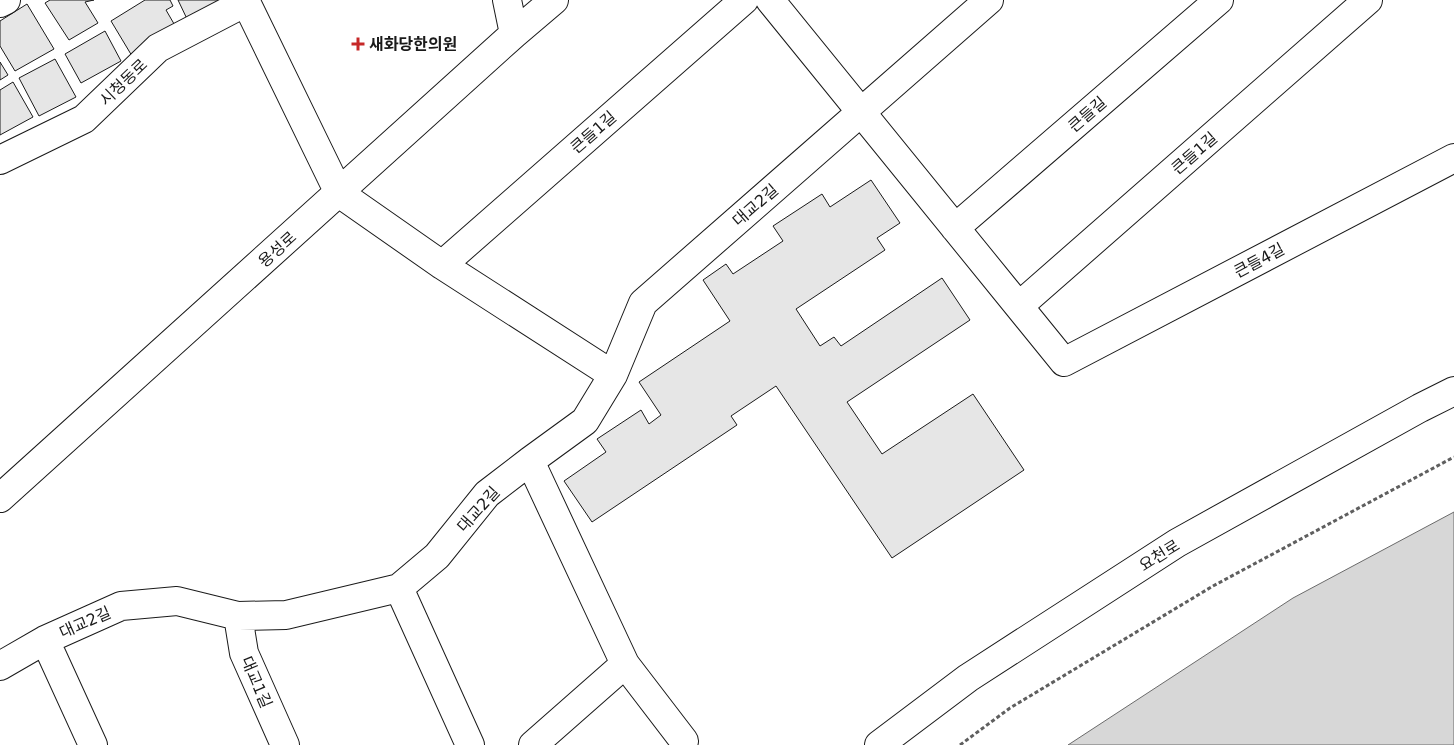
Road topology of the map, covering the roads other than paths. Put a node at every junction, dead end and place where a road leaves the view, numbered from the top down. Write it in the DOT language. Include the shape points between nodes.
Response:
graph roads {
  1 [pos="6,0"];
  2 [pos="506,0"];
  3 [pos="554,0"];
  4 [pos="744,0"];
  5 [pos="770,0"];
  6 [pos="990,0"];
  7 [pos="1219,0"];
  8 [pos="1368,0"];
  9 [pos="245,1"];
  10 [pos="0,3"];
  11 [pos="514,34"];
  12 [pos="861,112"];
  13 [pos="1454,158"];
  14 [pos="0,160"];
  15 [pos="339,193"];
  16 [pos="955,228"];
  17 [pos="442,265"];
  18 [pos="1019,306"];
  19 [pos="613,375"];
  20 [pos="1454,392"];
  21 [pos="530,461"];
  22 [pos="0,498"];
  23 [pos="399,588"];
  24 [pos="238,616"];
  25 [pos="45,640"];
  26 [pos="626,664"];
  27 [pos="0,666"];
  28 [pos="684,742"];
  29 [pos="93,745"];
  30 [pos="285,745"];
  31 [pos="470,745"];
  32 [pos="533,745"];
  33 [pos="880,745"];
  1 -- 10 [label="street"];
  2 -- 11 [label="street"];
  3 -- 11 [label="street, 용성로"];
  4 -- 17 [label="street, 큰들1길"];
  5 -- 12 [label="street"];
  6 -- 12 [label="street"];
  7 -- 16 [label="street, 큰들길"];
  8 -- 18 [label="street, 큰들1길"];
  9 -- 14 [label="street, 시청동로" via="158,48 84,119"];
  9 -- 15 [label="street, 시청동로"];
  11 -- 15 [label="street, 용성로"];
  12 -- 16 [label="street"];
  12 -- 19 [label="street, 대교2길" via="643,303"];
  13 -- 18 [label="street, 큰들4길" via="1064,362"];
  15 -- 17 [label="street"];
  15 -- 22 [label="street, 용성로"];
  16 -- 18 [label="street"];
  17 -- 19 [label="street"];
  19 -- 21 [label="street, 대교2길" via="585,422"];
  20 -- 33 [label="street, 요천로" via="1177,543 968,678"];
  21 -- 23 [label="street, 대교2길" via="487,494 437,556"];
  21 -- 26 [label="street"];
  23 -- 24 [label="street, 대교2길" via="286,615"];
  23 -- 31 [label="street"];
  24 -- 25 [label="street, 대교2길" via="177,601 122,606"];
  24 -- 30 [label="street, 대교1길" via="244,653"];
  25 -- 27 [label="street, 대교2길"];
  25 -- 29 [label="street"];
  26 -- 28 [label="street"];
  26 -- 32 [label="street"];
}
